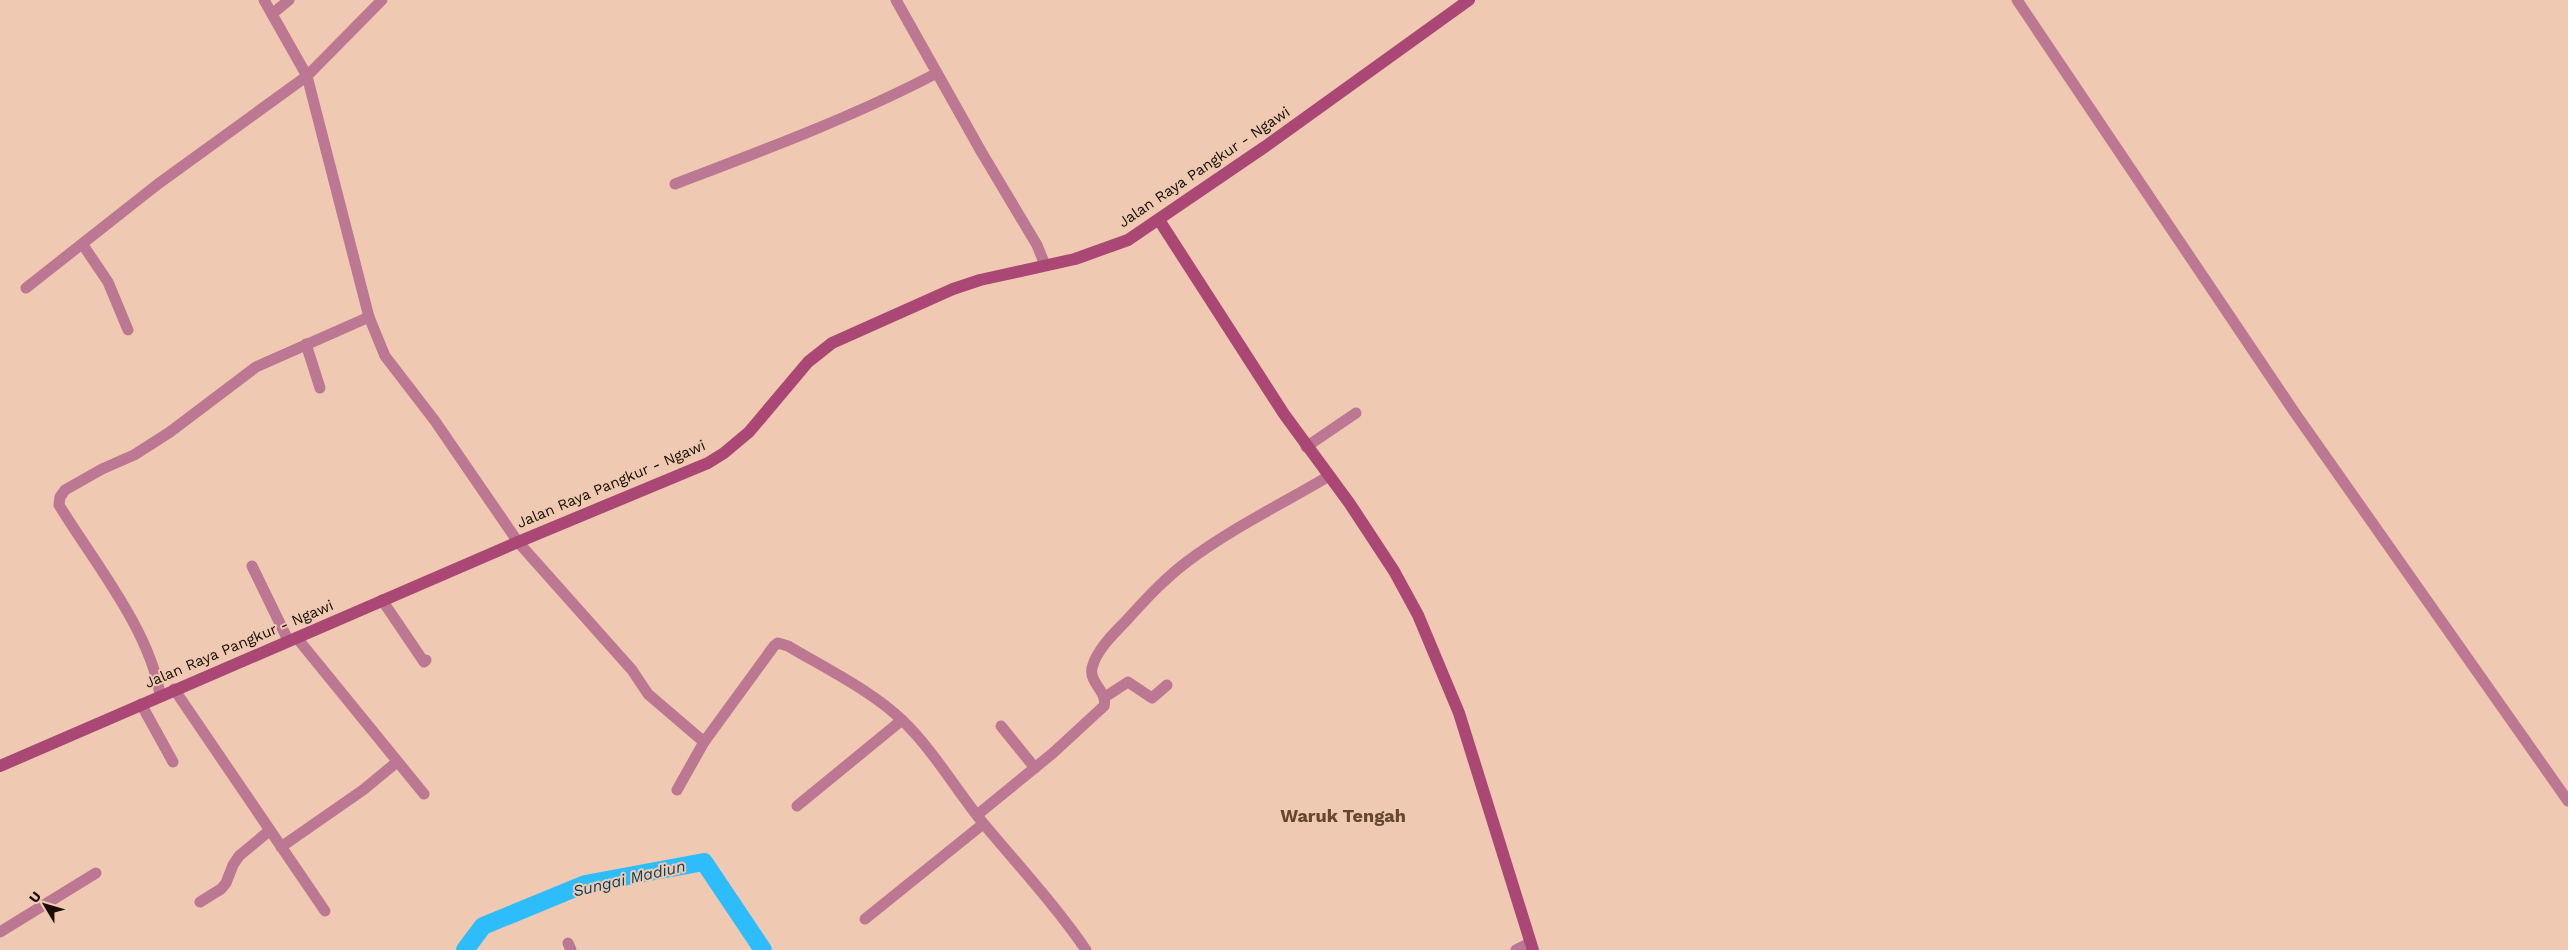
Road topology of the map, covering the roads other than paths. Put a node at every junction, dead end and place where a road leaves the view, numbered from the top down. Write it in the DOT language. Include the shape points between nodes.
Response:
graph roads {
  1 [pos="264,0"];
  2 [pos="289,0"];
  3 [pos="382,0"];
  4 [pos="896,0"];
  5 [pos="1469,0"];
  6 [pos="2017,0"];
  7 [pos="272,14"];
  8 [pos="937,73"];
  9 [pos="307,76"];
  10 [pos="676,184"];
  11 [pos="1159,220"];
  12 [pos="83,245"];
  13 [pos="1045,266"];
  14 [pos="26,288"];
  15 [pos="370,317"];
  16 [pos="128,330"];
  17 [pos="306,344"];
  18 [pos="320,388"];
  19 [pos="1356,413"];
  20 [pos="1306,447"];
  21 [pos="1329,476"];
  22 [pos="518,542"];
  23 [pos="252,566"];
  24 [pos="382,600"];
  25 [pos="292,639"];
  26 [pos="426,660"];
  27 [pos="1167,685"];
  28 [pos="174,689"];
  29 [pos="160,695"];
  30 [pos="1105,697"];
  31 [pos="141,704"];
  32 [pos="902,720"];
  33 [pos="1001,726"];
  34 [pos="704,742"];
  35 [pos="173,762"];
  36 [pos="397,762"];
  37 [pos="0,766"];
  38 [pos="1035,768"];
  39 [pos="677,790"];
  40 [pos="424,794"];
  41 [pos="2568,801"];
  42 [pos="797,806"];
  43 [pos="980,819"];
  44 [pos="269,831"];
  45 [pos="281,847"];
  46 [pos="96,873"];
  47 [pos="200,902"];
  48 [pos="325,911"];
  49 [pos="866,919"];
  50 [pos="0,932"];
  51 [pos="1531,946"];
  52 [pos="1086,950"];
  53 [pos="1516,950"];
  1 -- 7 [label="street"];
  2 -- 7 [label="street"];
  3 -- 9 [label="street"];
  4 -- 8 [label="street"];
  5 -- 11 [label="main road, Jalan Raya Pangkur - Ngawi"];
  6 -- 41 [label="street" via="2295,413"];
  7 -- 9 [label="street"];
  8 -- 10 [label="street" via="790,140"];
  8 -- 13 [label="street" via="1037,245"];
  9 -- 12 [label="street" via="158,184"];
  9 -- 15 [label="street"];
  11 -- 13 [label="main road, Jalan Raya Pangkur - Ngawi" via="1115,246"];
  11 -- 20 [label="main road"];
  12 -- 14 [label="street"];
  12 -- 16 [label="street" via="108,282"];
  13 -- 22 [label="main road, Jalan Raya Pangkur - Ngawi" via="953,289 847,335 808,362 748,432 724,453 708,463"];
  15 -- 17 [label="street"];
  15 -- 22 [label="street" via="392,367 435,421"];
  17 -- 18 [label="street"];
  17 -- 29 [label="street" via="256,367 170,432 65,490 60,497 59,505 103,571 136,630 158,681"];
  19 -- 20 [label="street"];
  20 -- 21 [label="main road"];
  21 -- 30 [label="street" via="1208,547 1169,576 1140,604 1106,643 1092,667 1092,675"];
  21 -- 51 [label="main road" via="1394,571 1418,615 1459,713"];
  22 -- 24 [label="main road, Jalan Raya Pangkur - Ngawi"];
  22 -- 34 [label="street" via="632,670 648,694"];
  23 -- 25 [label="street"];
  24 -- 25 [label="main road, Jalan Raya Pangkur - Ngawi"];
  24 -- 26 [label="street" via="424,662"];
  25 -- 28 [label="main road, Jalan Raya Pangkur - Ngawi"];
  25 -- 36 [label="street"];
  27 -- 30 [label="street" via="1150,698 1128,682"];
  28 -- 29 [label="main road, Jalan Raya Pangkur - Ngawi"];
  28 -- 44 [label="street"];
  29 -- 31 [label="main road, Jalan Raya Pangkur - Ngawi"];
  30 -- 38 [label="street" via="1104,706"];
  31 -- 35 [label="street"];
  31 -- 37 [label="main road, Jalan Raya Pangkur - Ngawi"];
  32 -- 34 [label="street" via="788,646 778,643"];
  32 -- 42 [label="street"];
  32 -- 43 [label="street"];
  33 -- 38 [label="street"];
  34 -- 39 [label="street"];
  36 -- 40 [label="street"];
  36 -- 45 [label="street" via="364,790"];
  38 -- 43 [label="street"];
  43 -- 49 [label="street"];
  43 -- 52 [label="street"];
  44 -- 45 [label="street"];
  44 -- 47 [label="street" via="239,856 221,889"];
  45 -- 48 [label="street"];
  46 -- 50 [label="street"];
  51 -- 53 [label="street"];
}
